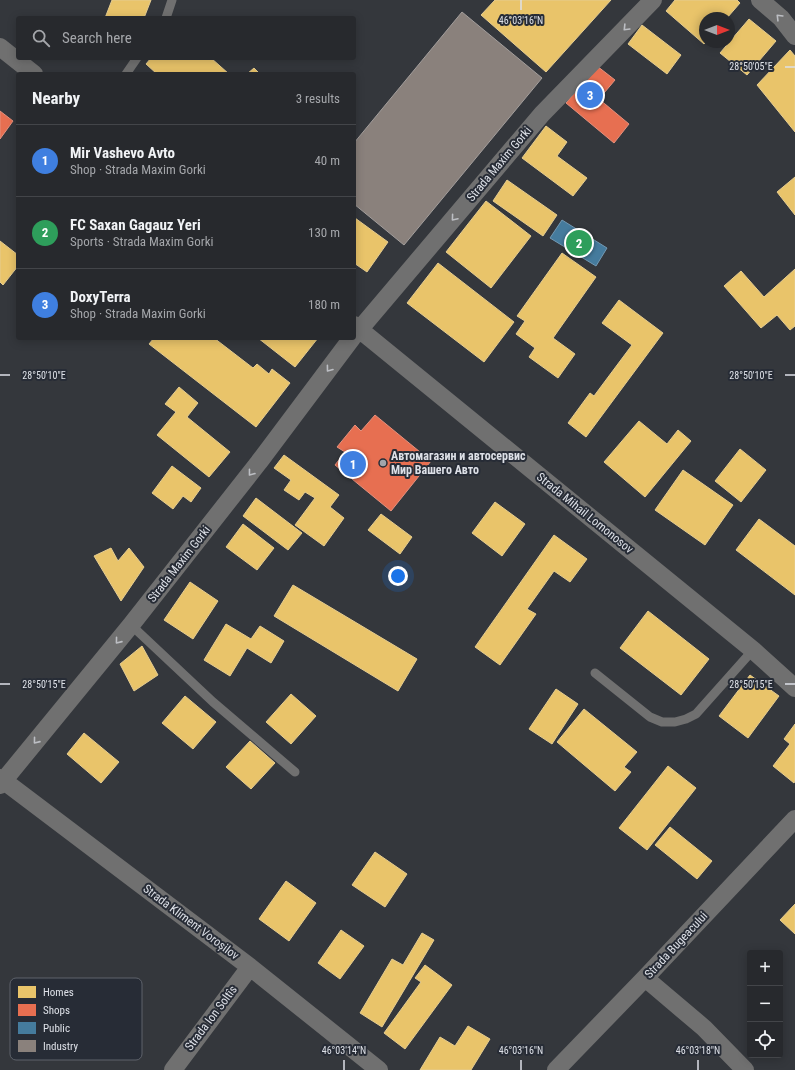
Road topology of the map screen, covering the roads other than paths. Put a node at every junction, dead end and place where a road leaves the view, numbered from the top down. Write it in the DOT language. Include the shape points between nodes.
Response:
graph roads {
  1 [pos="172,0"];
  2 [pos="653,0"];
  3 [pos="760,0"];
  4 [pos="167,16"];
  5 [pos="795,36"];
  6 [pos="0,47"];
  7 [pos="16,60"];
  8 [pos="16,60"];
  9 [pos="136,60"];
  10 [pos="31,72"];
  11 [pos="127,72"];
  12 [pos="356,331"];
  13 [pos="356,333"];
  14 [pos="349,340"];
  15 [pos="131,625"];
  16 [pos="753,650"];
  17 [pos="595,673"];
  18 [pos="795,688"];
  19 [pos="295,772"];
  20 [pos="1,782"];
  21 [pos="795,818"];
  22 [pos="250,967"];
  23 [pos="644,978"];
  24 [pos="173,1070"];
  25 [pos="379,1070"];
  26 [pos="556,1070"];
  27 [pos="745,1070"];
  1 -- 4 [label="lane"];
  2 -- 12 [label="street, Strada Maxim Gorki, one-way" via="542,114"];
  5 -- 3 [label="street, one-way" via="781,18"];
  6 -- 7 [label="street"];
  8 -- 10 [label="street"];
  9 -- 11 [label="lane"];
  13 -- 16 [label="street, Strada Mihail Lomonosov"];
  14 -- 15 [label="street, Strada Maxim Gorki, one-way" via="259,462"];
  15 -- 19 [label="lane" via="213,702"];
  15 -- 20 [label="street, Strada Maxim Gorki, one-way"];
  16 -- 17 [label="lane" via="696,714 675,722 662,722 650,717"];
  16 -- 18 [label="street, Strada Mihail Lomonosov"];
  20 -- 22 [label="street, Strada Kliment Voroșilov"];
  21 -- 23 [label="street, Strada Bugeacului"];
  22 -- 24 [label="street, Strada Ion Soltîs"];
  22 -- 25 [label="street, Strada Kliment Voroșilov"];
  23 -- 26 [label="street, Strada Bugeacului"];
  23 -- 27 [label="street" via="704,1028"];
}
